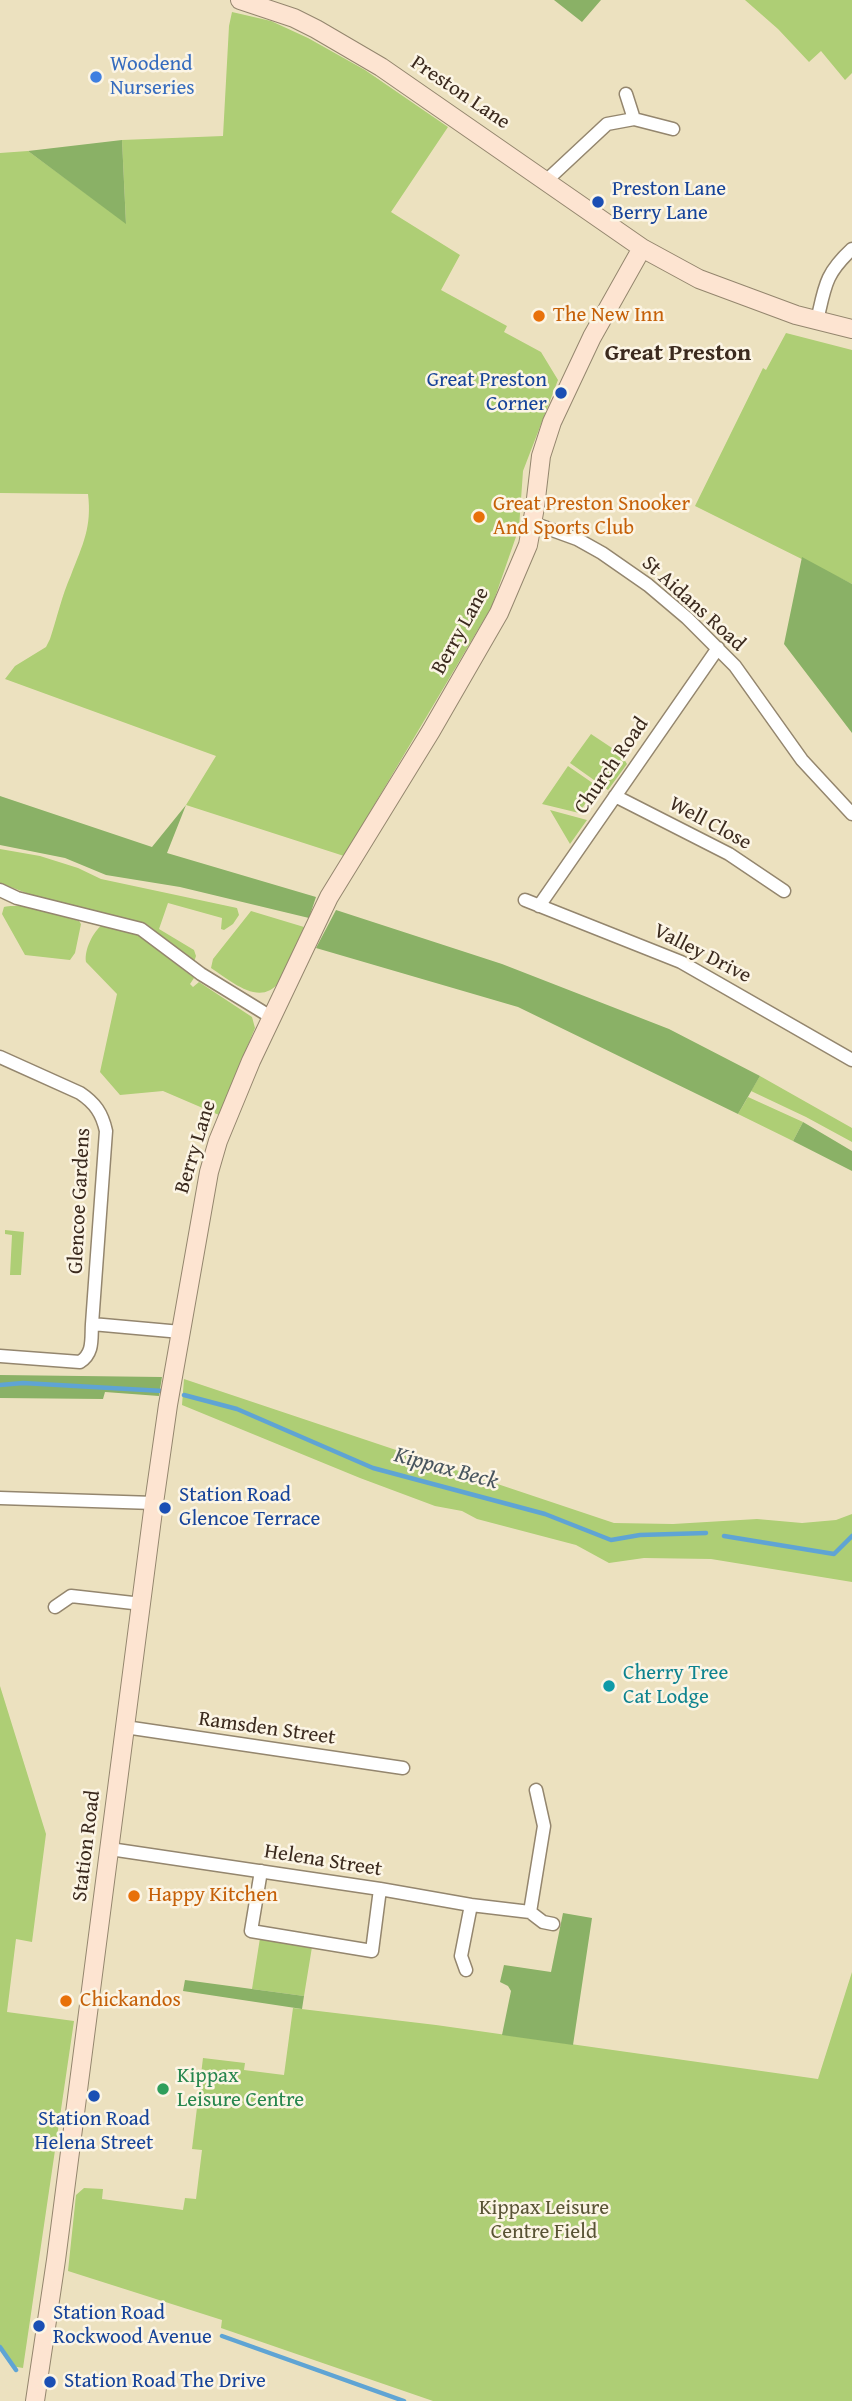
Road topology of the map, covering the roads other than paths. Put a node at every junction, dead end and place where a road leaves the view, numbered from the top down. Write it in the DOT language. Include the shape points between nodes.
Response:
graph roads {
  1 [pos="240,0"];
  2 [pos="626,94"];
  3 [pos="634,119"];
  4 [pos="673,129"];
  5 [pos="547,180"];
  6 [pos="642,248"];
  7 [pos="852,249"];
  8 [pos="817,321"];
  9 [pos="852,329"];
  10 [pos="533,523"];
  11 [pos="718,648"];
  12 [pos="615,796"];
  13 [pos="852,814"];
  14 [pos="0,890"];
  15 [pos="784,891"];
  16 [pos="525,900"];
  17 [pos="539,906"];
  18 [pos="271,1017"];
  19 [pos="0,1057"];
  20 [pos="852,1060"];
  21 [pos="186,1296"];
  22 [pos="92,1324"];
  23 [pos="181,1332"];
  24 [pos="0,1356"];
  25 [pos="0,1498"];
  26 [pos="155,1503"];
  27 [pos="142,1604"];
  28 [pos="55,1606"];
  29 [pos="125,1727"];
  30 [pos="403,1768"];
  31 [pos="536,1790"];
  32 [pos="110,1849"];
  33 [pos="261,1871"];
  34 [pos="380,1889"];
  35 [pos="471,1905"];
  36 [pos="530,1912"];
  37 [pos="553,1924"];
  38 [pos="466,1970"];
  39 [pos="35,2401"];
  1 -- 5 [label="street, Preston Lane" via="316,29"];
  2 -- 3 [label="street"];
  3 -- 4 [label="street"];
  3 -- 5 [label="street" via="607,124"];
  5 -- 6 [label="street, Preston Lane"];
  6 -- 8 [label="street, Preston Lane" via="699,279"];
  6 -- 10 [label="street, Berry Lane" via="592,337 552,422 541,456"];
  7 -- 8 [label="street" via="828,277"];
  8 -- 9 [label="street, Preston Lane"];
  10 -- 11 [label="street, St Aidans Road" via="578,539 626,568"];
  10 -- 18 [label="street, Berry Lane" via="499,613 329,897"];
  11 -- 12 [label="street, Church Road"];
  11 -- 13 [label="street, St Aidans Road" via="802,760"];
  12 -- 15 [label="street, Well Close" via="729,854"];
  12 -- 17 [label="street, Church Road"];
  14 -- 18 [label="street" via="141,929 201,974"];
  16 -- 17 [label="street, Valley Drive"];
  17 -- 20 [label="street, Valley Drive" via="681,962"];
  18 -- 21 [label="street, Berry Lane" via="226,1120 209,1172"];
  19 -- 22 [label="street, Glencoe Gardens" via="80,1093 98,1108 103,1119 106,1131"];
  21 -- 23 [label="street, Station Road"];
  22 -- 23 [label="street"];
  22 -- 24 [label="street, Glencoe Gardens" via="91,1349 80,1362"];
  23 -- 26 [label="street, Station Road"];
  25 -- 26 [label="street"];
  26 -- 27 [label="street, Station Road"];
  27 -- 28 [label="street" via="71,1597"];
  27 -- 29 [label="street, Station Road"];
  29 -- 30 [label="street, Ramsden Street"];
  29 -- 32 [label="street, Station Road"];
  31 -- 36 [label="street" via="544,1835"];
  32 -- 33 [label="street, Helena Street"];
  32 -- 39 [label="street, Station Road"];
  33 -- 34 [label="street, Helena Street"];
  33 -- 34 [label="street" via="251,1931 372,1951"];
  34 -- 35 [label="street, Helena Street"];
  35 -- 36 [label="street, Helena Street"];
  35 -- 38 [label="street" via="461,1956"];
  36 -- 37 [label="street"];
}
